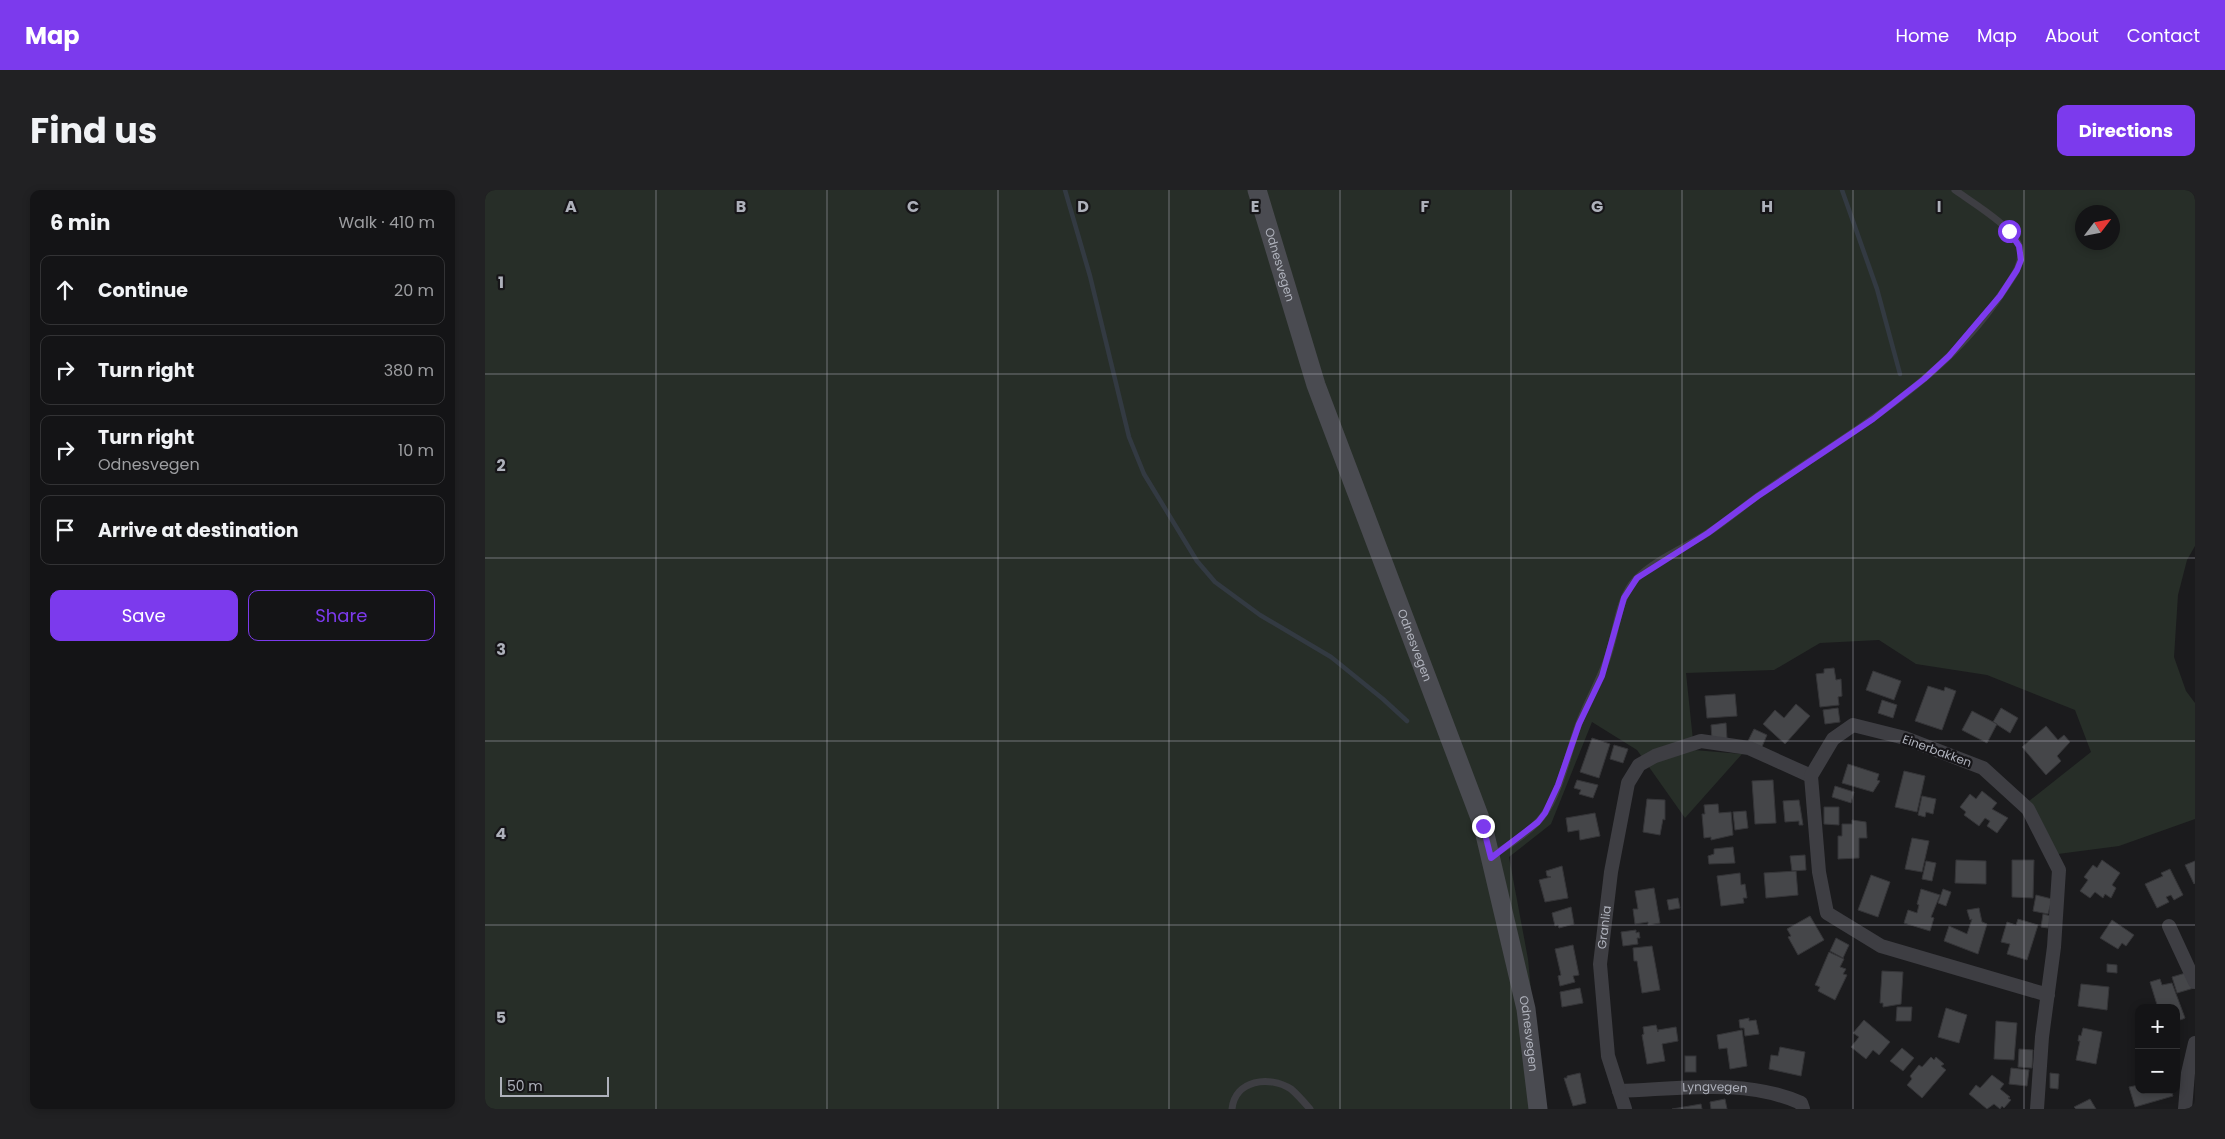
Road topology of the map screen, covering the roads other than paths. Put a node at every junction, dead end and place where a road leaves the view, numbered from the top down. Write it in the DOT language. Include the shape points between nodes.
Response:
graph roads {
  1 [pos="1257,190"];
  2 [pos="1955,190"];
  3 [pos="1811,776"];
  4 [pos="1491,858"];
  5 [pos="2169,926"];
  6 [pos="2195,982"];
  7 [pos="2048,995"];
  8 [pos="2195,1043"];
  9 [pos="1619,1090"];
  10 [pos="1232,1109"];
  11 [pos="1310,1109"];
  12 [pos="1538,1109"];
  13 [pos="1625,1109"];
  14 [pos="1803,1109"];
  15 [pos="2037,1109"];
  16 [pos="2185,1109"];
  1 -- 4 [label="main road, Odnesvegen" via="1315,385 1483,826"];
  2 -- 4 [label="lane" via="2009,231 2019,246 2021,260 2000,296 1949,356 1873,419 1637,578 1624,598 1602,676 1579,724 1545,813"];
  3 -- 7 [label="street" via="1819,872 1827,913 1881,946"];
  3 -- 7 [label="street, Einerbakken" via="1833,739 1853,726 1905,738 1983,768 2028,808 2059,870"];
  3 -- 9 [label="street, Granlia" via="1749,748 1701,741 1655,756 1639,765 1628,783 1611,872 1600,964 1608,1056"];
  4 -- 12 [label="main road, Odnesvegen" via="1526,1009"];
  5 -- 6 [label="street"];
  7 -- 15 [label="street, Einerbakken"];
  8 -- 16 [label="street"];
  9 -- 13 [label="street, Granlia"];
  9 -- 14 [label="street, Lyngvegen" via="1727,1087 1778,1093 1801,1103"];
  10 -- 11 [label="lane" via="1235,1095 1255,1081 1289,1088"];
}
